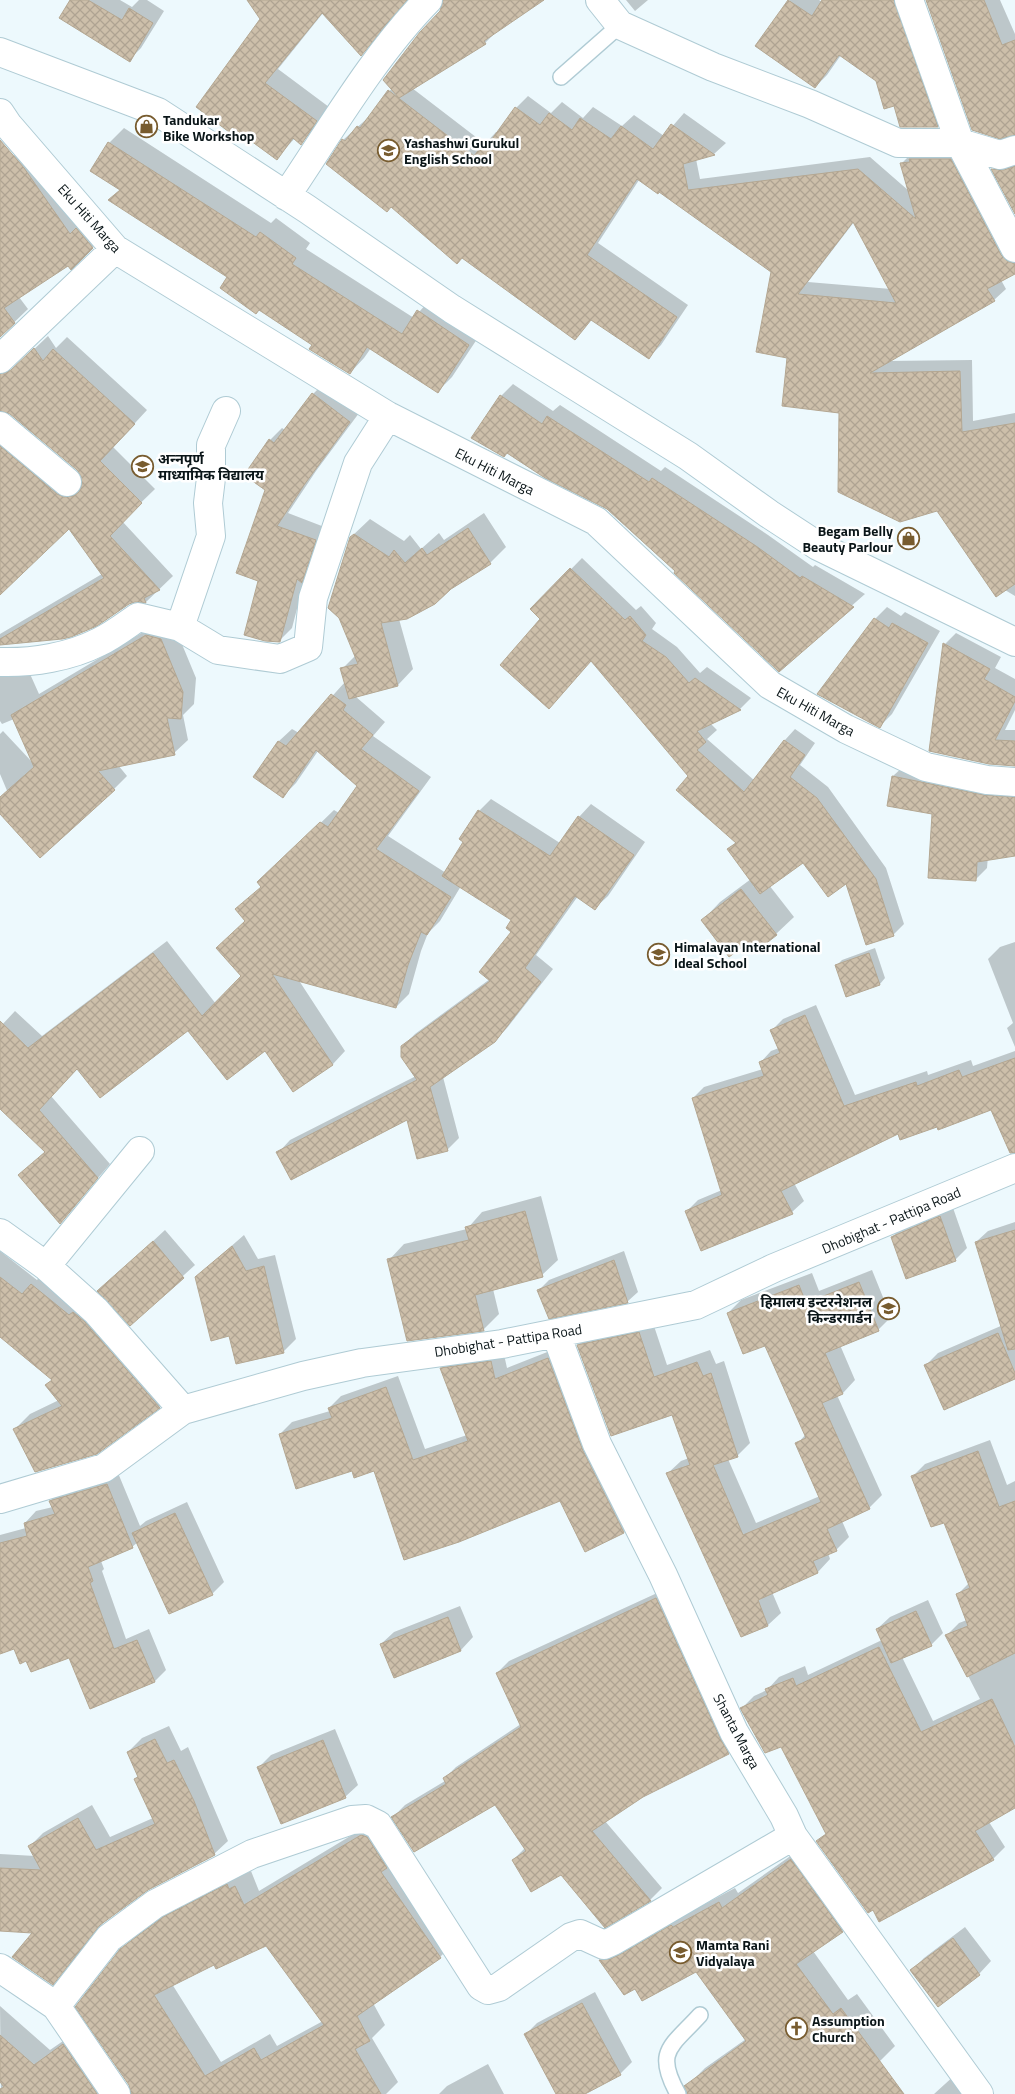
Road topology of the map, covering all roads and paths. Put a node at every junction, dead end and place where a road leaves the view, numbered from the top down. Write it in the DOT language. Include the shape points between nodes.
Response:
graph roads {
  1 [pos="428,0"];
  2 [pos="600,0"];
  3 [pos="908,0"];
  4 [pos="620,25"];
  5 [pos="0,52"];
  6 [pos="561,77"];
  7 [pos="0,112"];
  8 [pos="960,143"];
  9 [pos="1015,150"];
  10 [pos="286,196"];
  11 [pos="1015,248"];
  12 [pos="115,250"];
  13 [pos="0,358"];
  14 [pos="226,411"];
  15 [pos="388,416"];
  16 [pos="0,426"];
  17 [pos="67,482"];
  18 [pos="180,627"];
  19 [pos="1015,642"];
  20 [pos="0,662"];
  21 [pos="1015,782"];
  22 [pos="140,1151"];
  23 [pos="1015,1168"];
  24 [pos="0,1233"];
  25 [pos="46,1266"];
  26 [pos="556,1334"];
  27 [pos="183,1410"];
  28 [pos="0,1499"];
  29 [pos="793,1836"];
  30 [pos="0,1968"];
  31 [pos="56,2006"];
  32 [pos="700,2015"];
  33 [pos="116,2094"];
  34 [pos="678,2094"];
  35 [pos="979,2094"];
  1 -- 10 [label="street" via="405,23"];
  2 -- 4 [label="street"];
  3 -- 8 [label="street"];
  4 -- 6 [label="lane"];
  4 -- 8 [label="street" via="898,143"];
  5 -- 10 [label="street" via="158,112"];
  7 -- 12 [label="street, Eku Hiti Marga"];
  8 -- 9 [label="street" via="1000,156"];
  8 -- 11 [label="street"];
  10 -- 19 [label="street" via="452,309 688,456 818,546"];
  12 -- 13 [label="street"];
  12 -- 15 [label="street, Eku Hiti Marga"];
  14 -- 18 [label="street" via="211,445 208,503 211,536"];
  15 -- 18 [label="street" via="358,463 313,598 308,646 280,659 218,650"];
  15 -- 21 [label="street, Eku Hiti Marga" via="596,521 770,685 846,729 926,767 987,780"];
  16 -- 17 [label="street"];
  18 -- 20 [label="street" via="138,617 98,643 50,659"];
  22 -- 25 [label="street"];
  23 -- 26 [label="street, Dhobighat - Pattipa Road" via="774,1268 696,1305"];
  24 -- 25 [label="street"];
  25 -- 27 [label="street" via="96,1311"];
  26 -- 27 [label="street, Dhobighat - Pattipa Road" via="362,1363"];
  26 -- 29 [label="street, Shanta Marga" via="596,1444 663,1575 734,1732"];
  27 -- 28 [label="street, Dhobighat - Pattipa Road" via="104,1468"];
  29 -- 31 [label="street" via="614,1941 604,1944 580,1934 571,1937 499,1987 488,1990 481,1986 378,1825 366,1819 352,1820 252,1854 155,1904 109,1938"];
  29 -- 35 [label="street, Shanta Marga"];
  30 -- 31 [label="street"];
  31 -- 33 [label="street"];
  32 -- 34 [label="lane" via="668,2050 665,2063"];
}
